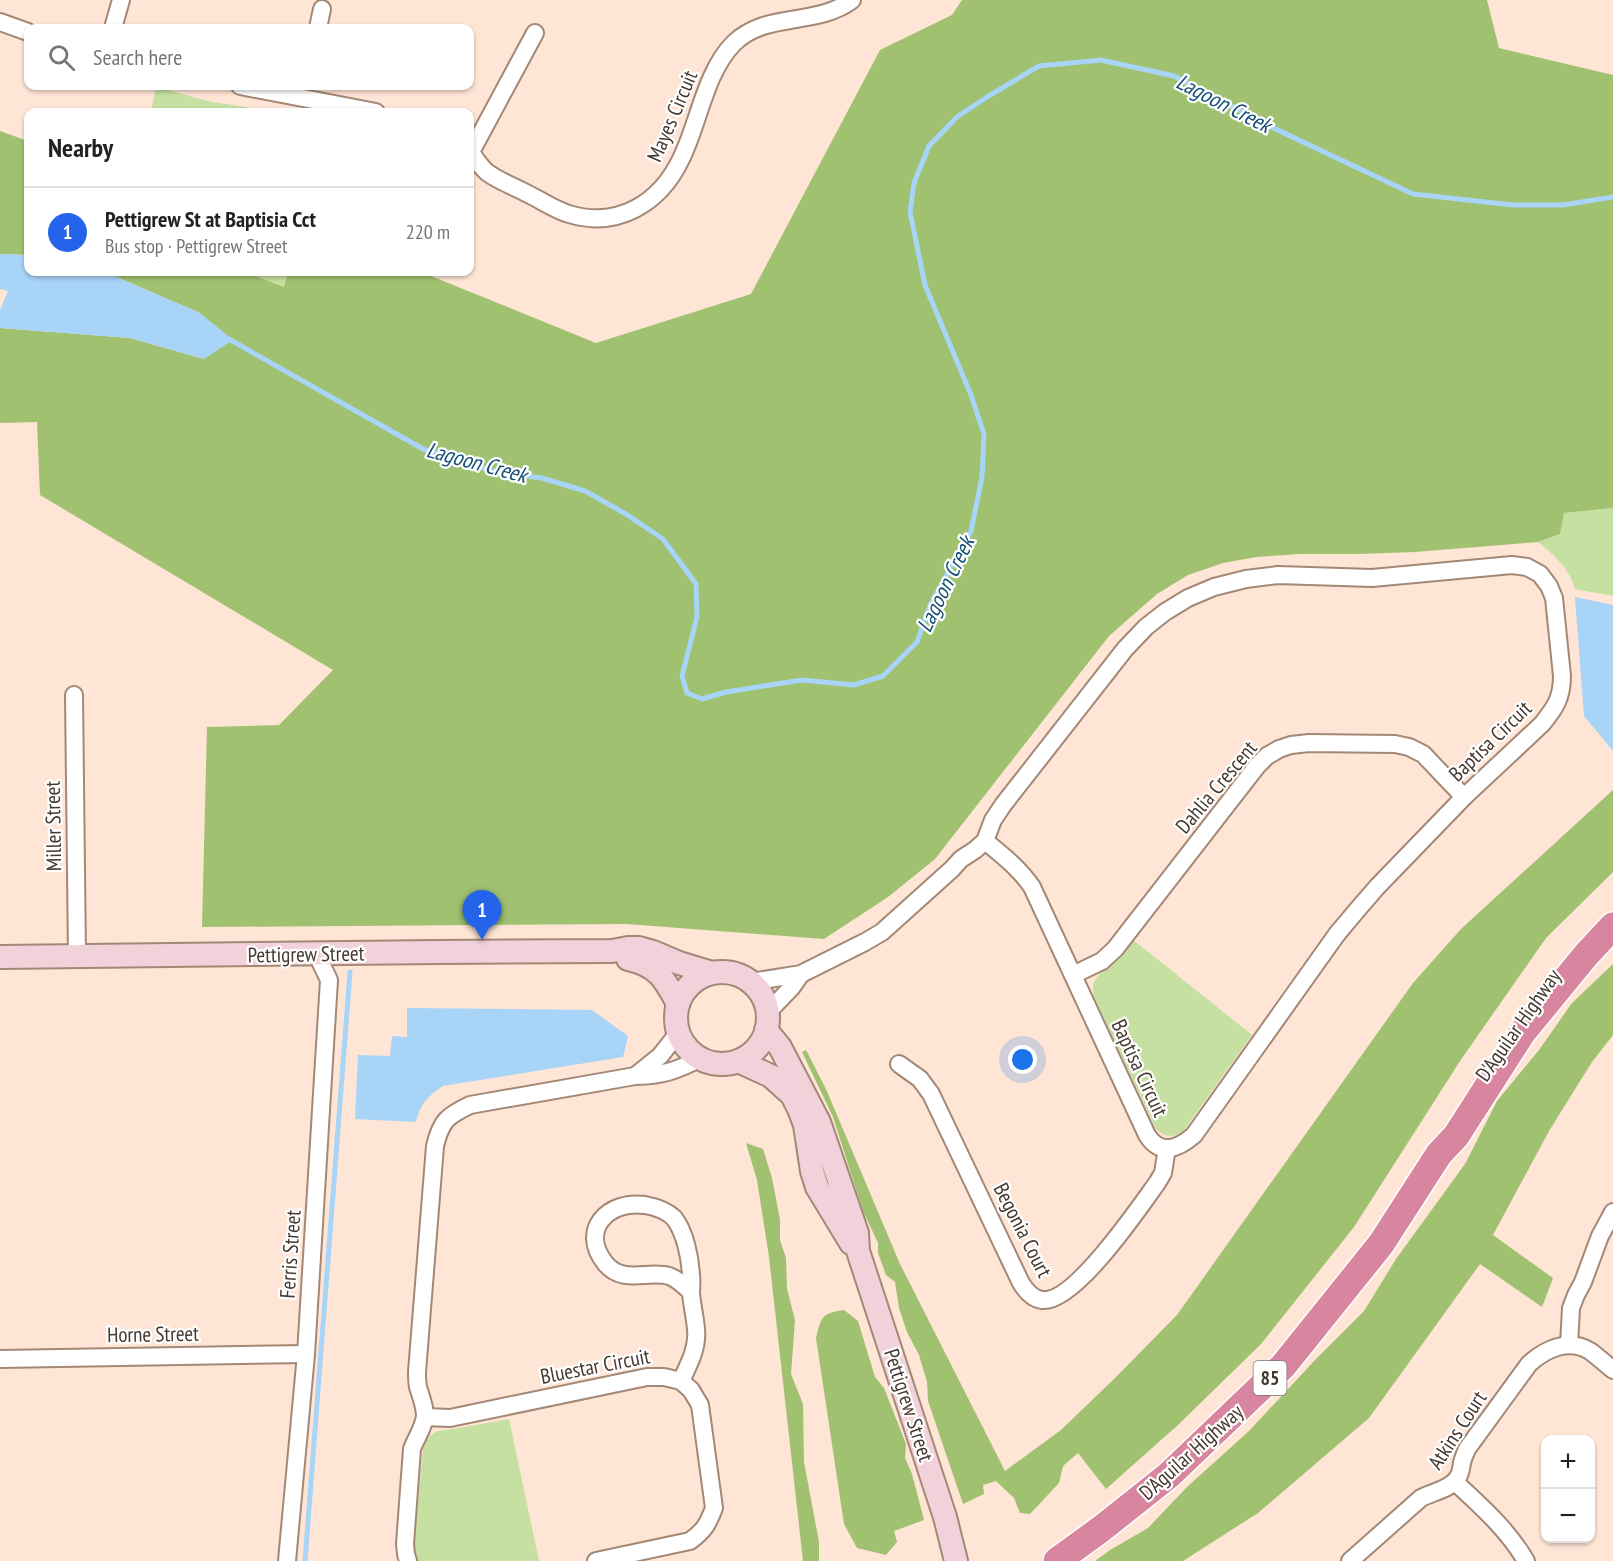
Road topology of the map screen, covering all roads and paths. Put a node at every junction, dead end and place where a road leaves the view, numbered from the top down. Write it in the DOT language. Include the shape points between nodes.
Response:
graph roads {
  1 [pos="121,0"];
  2 [pos="852,0"];
  3 [pos="322,9"];
  4 [pos="0,22"];
  5 [pos="114,24"];
  6 [pos="319,24"];
  7 [pos="24,31"];
  8 [pos="535,33"];
  9 [pos="284,90"];
  10 [pos="306,92"];
  11 [pos="362,108"];
  12 [pos="474,145"];
  13 [pos="474,156"];
  14 [pos="74,695"];
  15 [pos="1464,797"];
  16 [pos="985,841"];
  17 [pos="1613,906"];
  18 [pos="1613,926"];
  19 [pos="612,951"];
  20 [pos="316,953"];
  21 [pos="77,956"];
  22 [pos="0,957"];
  23 [pos="711,973"];
  24 [pos="801,974"];
  25 [pos="1073,975"];
  26 [pos="751,982"];
  27 [pos="678,1004"];
  28 [pos="767,1021"];
  29 [pos="679,1032"];
  30 [pos="701,1058"];
  31 [pos="738,1061"];
  32 [pos="899,1064"];
  33 [pos="635,1076"];
  34 [pos="1167,1148"];
  35 [pos="1439,1154"];
  36 [pos="1613,1212"];
  37 [pos="858,1251"];
  38 [pos="691,1292"];
  39 [pos="1569,1345"];
  40 [pos="306,1354"];
  41 [pos="0,1359"];
  42 [pos="1613,1370"];
  43 [pos="681,1381"];
  44 [pos="425,1417"];
  45 [pos="1455,1482"];
  46 [pos="287,1561"];
  47 [pos="408,1561"];
  48 [pos="596,1561"];
  49 [pos="956,1561"];
  50 [pos="1057,1561"];
  51 [pos="1350,1561"];
  52 [pos="1526,1561"];
  1 -- 5 [label="street"];
  2 -- 13 [label="street, Mayes Circuit" via="836,11 760,26 735,42 714,72 671,178 640,207 604,218 568,214 488,172"];
  3 -- 6 [label="street"];
  4 -- 7 [label="street"];
  8 -- 12 [label="street"];
  9 -- 10 [label="street"];
  10 -- 11 [label="street"];
  14 -- 21 [label="street, Miller Street"];
  15 -- 16 [label="street, Baptisa Circuit" via="1542,724 1562,689 1554,598 1540,574 1527,567 1512,565 1372,578 1278,575 1214,587 1188,598 1146,627 1125,649 1003,805"];
  15 -- 25 [label="street, Dahlia Crescent" via="1423,754 1409,747 1309,743 1279,749 1257,766 1115,949 1102,961"];
  15 -- 34 [label="street, Baptisa Circuit" via="1337,934 1194,1135 1186,1143"];
  16 -- 24 [label="street, Baptisa Circuit" via="882,932"];
  16 -- 25 [label="street, Baptisa Circuit" via="1032,887"];
  17 -- 35 [label="highway, D'Aguilar Highway / 85" via="1574,946 1509,1030 1447,1130"];
  18 -- 35 [label="highway, D'Aguilar Highway / 85" via="1522,1033 1456,1136"];
  19 -- 20 [label="main road, Pettigrew Street"];
  19 -- 23 [label="main road, Pettigrew Street" via="639,948"];
  19 -- 27 [label="main road, Pettigrew Street" via="652,967 668,984"];
  20 -- 21 [label="main road, Pettigrew Street"];
  20 -- 40 [label="street, Ferris Street" via="329,980"];
  21 -- 22 [label="main road, Pettigrew Street"];
  23 -- 26 [label="main road" via="726,972"];
  23 -- 27 [label="main road" via="697,979"];
  24 -- 26 [label="street, Baptisa Circuit"];
  24 -- 28 [label="street, Baptisa Circuit"];
  25 -- 34 [label="street, Baptisa Circuit" via="1147,1135 1151,1142"];
  26 -- 28 [label="main road" via="765,1000"];
  27 -- 29 [label="main road"];
  28 -- 31 [label="main road" via="760,1043"];
  28 -- 37 [label="main road, Pettigrew Street" via="819,1122 857,1233"];
  29 -- 30 [label="main road" via="691,1052"];
  29 -- 33 [label="street" via="660,1056"];
  30 -- 31 [label="main road" via="713,1062"];
  30 -- 33 [label="street" via="654,1076"];
  31 -- 37 [label="main road, Pettigrew Street" via="771,1076 792,1095 805,1125 817,1188"];
  32 -- 34 [label="street, Begonia Court" via="931,1094 1021,1283 1035,1298 1053,1299 1065,1292 1107,1252 1163,1173"];
  33 -- 44 [label="street" via="470,1105 446,1119 439,1130 417,1372"];
  35 -- 50 [label="highway, D'Aguilar Highway / 85" via="1381,1244 1283,1366 1169,1475"];
  36 -- 39 [label="street" via="1571,1308"];
  37 -- 49 [label="main road, Pettigrew Street"];
  38 -- 38 [label="street" via="672,1277 628,1276 606,1266 595,1236 604,1216 626,1204 666,1211 684,1240 692,1276"];
  38 -- 43 [label="street" via="696,1346"];
  39 -- 42 [label="street" via="1591,1352"];
  39 -- 45 [label="street, Atkins Court" via="1552,1348 1529,1364 1467,1449"];
  40 -- 41 [label="street, Horne Street"];
  40 -- 46 [label="street, Ferris Street"];
  43 -- 44 [label="street, Bluestar Circuit" via="647,1377 450,1418"];
  43 -- 48 [label="street" via="700,1405 714,1508 709,1522 690,1541"];
  44 -- 47 [label="street" via="412,1449 405,1544"];
  45 -- 51 [label="street, Atkins Court" via="1421,1498"];
  45 -- 52 [label="street" via="1495,1520"];
}
